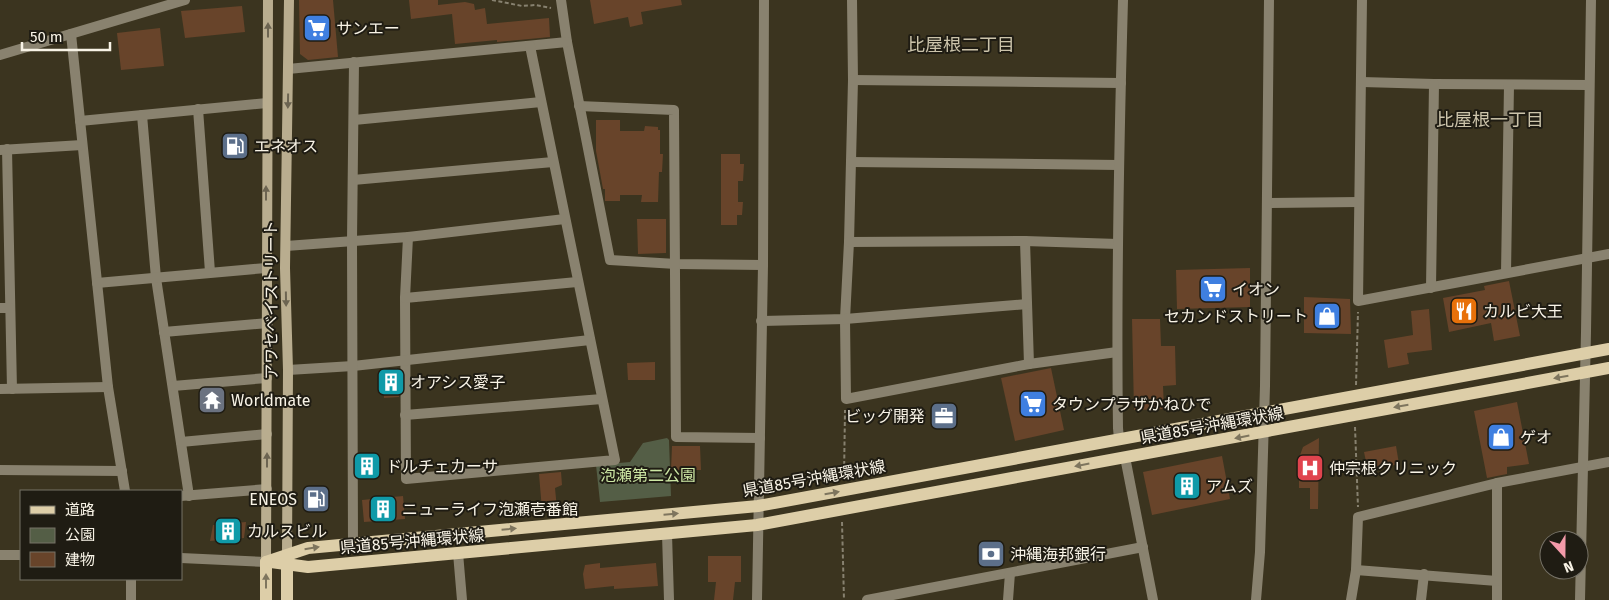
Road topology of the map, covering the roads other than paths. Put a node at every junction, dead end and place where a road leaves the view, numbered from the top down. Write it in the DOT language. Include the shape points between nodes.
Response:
graph roads {
  1 [pos="185,0"];
  2 [pos="268,0"];
  3 [pos="289,0"];
  4 [pos="764,0"];
  5 [pos="852,0"];
  6 [pos="1123,0"];
  7 [pos="1269,0"];
  8 [pos="1362,0"];
  9 [pos="1591,0"];
  10 [pos="562,5"];
  11 [pos="70,34"];
  12 [pos="566,42"];
  13 [pos="530,46"];
  14 [pos="0,54"];
  15 [pos="354,62"];
  16 [pos="288,69"];
  17 [pos="853,80"];
  18 [pos="1362,82"];
  19 [pos="1121,83"];
  20 [pos="1434,84"];
  21 [pos="1509,85"];
  22 [pos="1589,85"];
  23 [pos="541,102"];
  24 [pos="267,103"];
  25 [pos="579,106"];
  26 [pos="198,109"];
  27 [pos="142,116"];
  28 [pos="80,120"];
  29 [pos="354,120"];
  30 [pos="82,145"];
  31 [pos="4,149"];
  32 [pos="553,162"];
  33 [pos="851,162"];
  34 [pos="1118,165"];
  35 [pos="353,180"];
  36 [pos="1359,202"];
  37 [pos="1267,203"];
  38 [pos="565,219"];
  39 [pos="4,227"];
  40 [pos="408,237"];
  41 [pos="352,240"];
  42 [pos="849,242"];
  43 [pos="1025,242"];
  44 [pos="1118,244"];
  45 [pos="286,246"];
  46 [pos="1609,254"];
  47 [pos="1586,259"];
  48 [pos="676,264"];
  49 [pos="763,264"];
  50 [pos="266,268"];
  51 [pos="210,272"];
  52 [pos="1506,273"];
  53 [pos="156,278"];
  54 [pos="577,282"];
  55 [pos="97,283"];
  56 [pos="1431,288"];
  57 [pos="404,298"];
  58 [pos="1027,304"];
  59 [pos="5,308"];
  60 [pos="845,319"];
  61 [pos="761,321"];
  62 [pos="268,323"];
  63 [pos="164,332"];
  64 [pos="590,340"];
  65 [pos="1609,349"];
  66 [pos="1117,352"];
  67 [pos="1586,353"];
  68 [pos="404,360"];
  69 [pos="1029,364"];
  70 [pos="352,366"];
  71 [pos="1609,368"];
  72 [pos="288,370"];
  73 [pos="1585,373"];
  74 [pos="267,378"];
  75 [pos="173,386"];
  76 [pos="108,387"];
  77 [pos="0,389"];
  78 [pos="12,389"];
  79 [pos="602,399"];
  80 [pos="1264,412"];
  81 [pos="405,415"];
  82 [pos="1263,432"];
  83 [pos="267,434"];
  84 [pos="760,438"];
  85 [pos="1120,438"];
  86 [pos="181,442"];
  87 [pos="1125,457"];
  88 [pos="1609,462"];
  89 [pos="1582,467"];
  90 [pos="0,470"];
  91 [pos="122,471"];
  92 [pos="1497,484"];
  93 [pos="267,489"];
  94 [pos="124,490"];
  95 [pos="185,496"];
  96 [pos="758,506"];
  97 [pos="757,525"];
  98 [pos="667,534"];
  99 [pos="353,544"];
  100 [pos="1143,547"];
  101 [pos="458,553"];
  102 [pos="0,555"];
  103 [pos="20,555"];
  104 [pos="182,558"];
  105 [pos="287,560"];
  106 [pos="266,562"];
  107 [pos="1356,570"];
  108 [pos="1010,573"];
  109 [pos="1424,574"];
  110 [pos="131,580"];
  111 [pos="1497,582"];
  112 [pos="131,600"];
  113 [pos="266,600"];
  114 [pos="287,600"];
  115 [pos="462,600"];
  116 [pos="669,600"];
  117 [pos="756,600"];
  118 [pos="867,600"];
  119 [pos="1008,600"];
  120 [pos="1153,600"];
  121 [pos="1256,600"];
  122 [pos="1351,600"];
  123 [pos="1421,600"];
  124 [pos="1497,600"];
  125 [pos="1580,600"];
  1 -- 11 [label="street"];
  24 -- 2 [label="main road, アワセベイストリート, one-way"];
  3 -- 16 [label="main road, アワセベイストリート"];
  4 -- 49 [label="street"];
  5 -- 17 [label="street"];
  6 -- 19 [label="street"];
  7 -- 37 [label="street"];
  8 -- 18 [label="street"];
  9 -- 22 [label="street"];
  10 -- 12 [label="street"];
  11 -- 14 [label="street"];
  11 -- 28 [label="street"];
  12 -- 13 [label="street"];
  12 -- 25 [label="street"];
  13 -- 15 [label="street"];
  13 -- 23 [label="street"];
  15 -- 16 [label="street"];
  15 -- 29 [label="street"];
  16 -- 45 [label="main road, アワセベイストリート, one-way"];
  17 -- 19 [label="street"];
  17 -- 33 [label="street"];
  18 -- 20 [label="street"];
  18 -- 36 [label="street"];
  19 -- 34 [label="street"];
  20 -- 21 [label="street"];
  20 -- 56 [label="street"];
  21 -- 22 [label="street"];
  21 -- 52 [label="street"];
  22 -- 47 [label="street"];
  23 -- 29 [label="street"];
  23 -- 32 [label="street"];
  24 -- 26 [label="street"];
  50 -- 24 [label="main road, アワセベイストリート, one-way"];
  25 -- 48 [label="street" via="610,260"];
  25 -- 48 [label="street" via="674,110"];
  26 -- 27 [label="street"];
  26 -- 51 [label="street"];
  27 -- 28 [label="street"];
  27 -- 53 [label="street"];
  28 -- 30 [label="street"];
  29 -- 35 [label="street"];
  30 -- 31 [label="street"];
  30 -- 55 [label="street"];
  31 -- 39 [label="street"];
  32 -- 35 [label="street"];
  32 -- 38 [label="street"];
  33 -- 34 [label="street"];
  33 -- 42 [label="street"];
  34 -- 44 [label="street"];
  35 -- 41 [label="street"];
  36 -- 37 [label="street"];
  36 -- 56 [label="street" via="1358,300"];
  37 -- 80 [label="street"];
  38 -- 40 [label="street"];
  38 -- 54 [label="street"];
  39 -- 59 [label="street"];
  40 -- 41 [label="street"];
  40 -- 57 [label="street"];
  41 -- 45 [label="street"];
  41 -- 70 [label="street"];
  42 -- 43 [label="street"];
  42 -- 60 [label="street"];
  43 -- 44 [label="street"];
  43 -- 58 [label="street"];
  44 -- 66 [label="street"];
  45 -- 72 [label="main road, アワセベイストリート, one-way"];
  46 -- 47 [label="street"];
  47 -- 52 [label="street"];
  47 -- 67 [label="street"];
  48 -- 49 [label="street"];
  48 -- 84 [label="street" via="676,437"];
  49 -- 61 [label="street"];
  50 -- 51 [label="street"];
  50 -- 62 [label="main road, アワセベイストリート"];
  51 -- 53 [label="street"];
  52 -- 56 [label="street"];
  53 -- 55 [label="street"];
  53 -- 63 [label="street"];
  54 -- 57 [label="street"];
  54 -- 64 [label="street"];
  55 -- 76 [label="street"];
  57 -- 68 [label="street"];
  58 -- 60 [label="street"];
  58 -- 69 [label="street"];
  59 -- 78 [label="street"];
  60 -- 61 [label="street"];
  60 -- 69 [label="street" via="846,399"];
  61 -- 84 [label="street"];
  62 -- 63 [label="street"];
  62 -- 74 [label="main road, アワセベイストリート"];
  63 -- 75 [label="street"];
  64 -- 68 [label="street"];
  64 -- 79 [label="street"];
  65 -- 67 [label="main road, 県道85号沖縄環状線"];
  66 -- 69 [label="street"];
  66 -- 85 [label="street"];
  67 -- 73 [label="street"];
  67 -- 80 [label="main road, 県道85号沖縄環状線"];
  68 -- 70 [label="street"];
  68 -- 81 [label="street"];
  70 -- 72 [label="street"];
  70 -- 99 [label="street"];
  71 -- 73 [label="main road, 県道85号沖縄環状線"];
  72 -- 105 [label="main road, アワセベイストリート"];
  73 -- 82 [label="main road, 県道85号沖縄環状線, one-way"];
  73 -- 89 [label="street"];
  74 -- 75 [label="street"];
  74 -- 83 [label="main road, アワセベイストリート"];
  75 -- 86 [label="street"];
  76 -- 78 [label="street"];
  76 -- 91 [label="street"];
  77 -- 78 [label="street"];
  79 -- 81 [label="street"];
  79 -- 81 [label="street" via="615,460 406,479"];
  80 -- 82 [label="street"];
  80 -- 85 [label="main road, 県道85号沖縄環状線"];
  82 -- 87 [label="main road, 県道85号沖縄環状線, one-way"];
  82 -- 121 [label="street"];
  83 -- 86 [label="street"];
  93 -- 83 [label="main road, アワセベイストリート, one-way"];
  84 -- 96 [label="street"];
  96 -- 85 [label="main road, 県道85号沖縄環状線, one-way"];
  86 -- 95 [label="street"];
  87 -- 97 [label="main road, 県道85号沖縄環状線, one-way"];
  87 -- 100 [label="street"];
  88 -- 89 [label="street"];
  89 -- 92 [label="street"];
  89 -- 125 [label="street"];
  90 -- 91 [label="street"];
  91 -- 94 [label="street"];
  92 -- 107 [label="street" via="1358,517"];
  92 -- 111 [label="street"];
  93 -- 95 [label="street"];
  93 -- 106 [label="main road, アワセベイストリート"];
  96 -- 97 [label="street"];
  99 -- 96 [label="main road, 県道85号沖縄環状線, one-way"];
  97 -- 98 [label="main road, 県道85号沖縄環状線"];
  97 -- 117 [label="street"];
  98 -- 101 [label="main road, 県道85号沖縄環状線"];
  98 -- 116 [label="street"];
  105 -- 99 [label="main road, 県道85号沖縄環状線, one-way" via="308,548"];
  100 -- 108 [label="street"];
  100 -- 120 [label="street"];
  101 -- 105 [label="main road, 県道85号沖縄環状線" via="308,567"];
  101 -- 115 [label="street"];
  102 -- 103 [label="street"];
  104 -- 106 [label="street"];
  105 -- 106 [label="main road, 県道85号沖縄環状線"];
  105 -- 114 [label="main road, アワセベイストリート"];
  113 -- 106 [label="main road, アワセベイストリート, one-way"];
  107 -- 109 [label="street"];
  107 -- 122 [label="street"];
  108 -- 118 [label="street"];
  108 -- 119 [label="street"];
  109 -- 111 [label="street"];
  109 -- 123 [label="street"];
  110 -- 112 [label="street"];
  111 -- 124 [label="street"];
}
